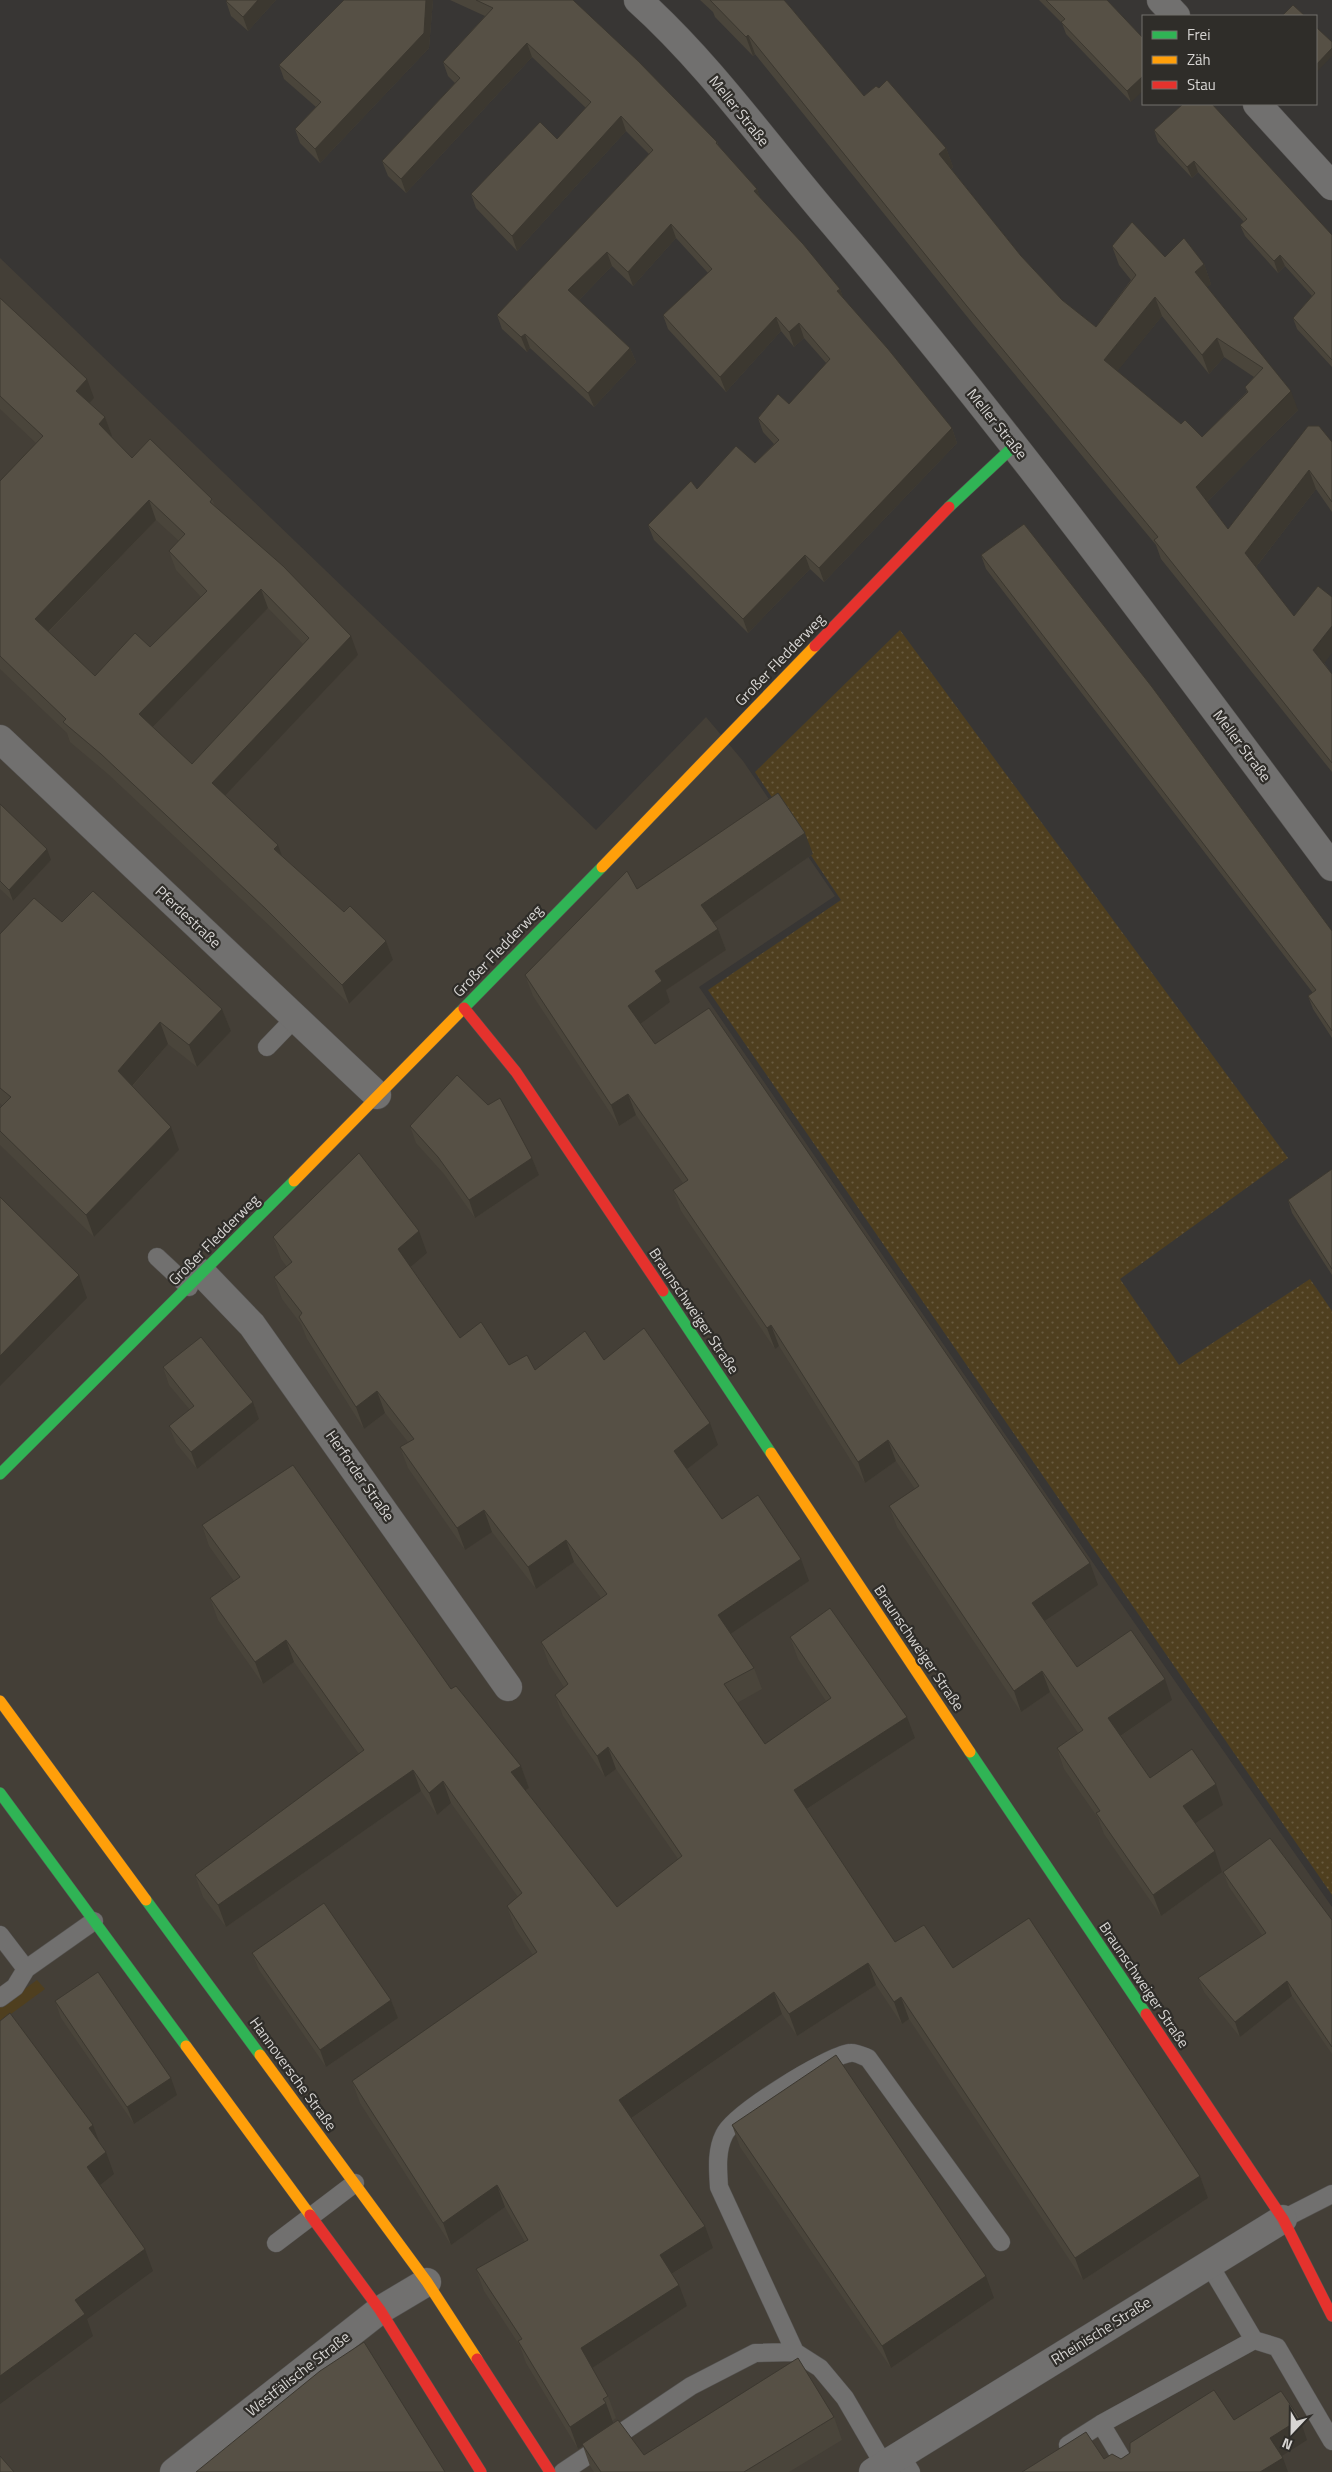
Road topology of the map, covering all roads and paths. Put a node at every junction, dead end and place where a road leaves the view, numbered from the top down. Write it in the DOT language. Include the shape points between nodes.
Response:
graph roads {
  1 [pos="638,0"];
  2 [pos="1161,0"];
  3 [pos="1175,15"];
  4 [pos="1257,105"];
  5 [pos="1332,186"];
  6 [pos="1014,446"];
  7 [pos="0,739"];
  8 [pos="1332,867"];
  9 [pos="464,1008"];
  10 [pos="295,1018"];
  11 [pos="268,1048"];
  12 [pos="377,1095"];
  13 [pos="157,1256"];
  14 [pos="196,1280"];
  15 [pos="0,1474"];
  16 [pos="508,1687"];
  17 [pos="0,1701"];
  18 [pos="0,1793"];
  19 [pos="94,1921"];
  20 [pos="0,1935"];
  21 [pos="26,1969"];
  22 [pos="0,1998"];
  23 [pos="355,2184"];
  24 [pos="1332,2194"];
  25 [pos="311,2217"];
  26 [pos="1283,2219"];
  27 [pos="1000,2242"];
  28 [pos="276,2243"];
  29 [pos="1209,2264"];
  30 [pos="427,2282"];
  31 [pos="380,2310"];
  32 [pos="1332,2316"];
  33 [pos="1254,2340"];
  34 [pos="795,2352"];
  35 [pos="1101,2424"];
  36 [pos="1332,2441"];
  37 [pos="1051,2456"];
  38 [pos="892,2466"];
  39 [pos="1128,2469"];
  40 [pos="174,2472"];
  41 [pos="481,2472"];
  42 [pos="550,2472"];
  43 [pos="563,2472"];
  1 -- 6 [label="street, Meller Straße" via="677,35"];
  2 -- 3 [label="street"];
  4 -- 5 [label="street"];
  6 -- 8 [label="street, Meller Straße"];
  6 -- 9 [label="street, Großer Fledderweg" via="958,498"];
  7 -- 10 [label="street, Pferdestraße"];
  9 -- 12 [label="street, Großer Fledderweg"];
  9 -- 26 [label="street, Braunschweiger Straße" via="516,1072"];
  10 -- 11 [label="lane"];
  10 -- 12 [label="street, Pferdestraße"];
  12 -- 14 [label="street, Großer Fledderweg"];
  13 -- 14 [label="lane"];
  14 -- 15 [label="street, Großer Fledderweg"];
  14 -- 16 [label="street, Herforder Straße" via="252,1325"];
  17 -- 23 [label="street, Hannoversche Straße"];
  18 -- 19 [label="street"];
  19 -- 21 [label="lane"];
  19 -- 25 [label="street"];
  20 -- 21 [label="lane"];
  21 -- 22 [label="lane" via="15,1987"];
  23 -- 25 [label="lane"];
  23 -- 30 [label="street, Hannoversche Straße"];
  24 -- 26 [label="lane, Rheinische Straße"];
  25 -- 28 [label="lane"];
  25 -- 31 [label="street"];
  26 -- 29 [label="street, Rheinische Straße"];
  26 -- 32 [label="street, Braunschweiger Straße"];
  27 -- 34 [label="lane" via="868,2058 852,2052 831,2058 746,2111 724,2134 717,2159 720,2187"];
  29 -- 33 [label="lane"];
  29 -- 38 [label="street, Rheinische Straße"];
  30 -- 31 [label="street, Westfälische Straße"];
  30 -- 42 [label="street, Hannoversche Straße"];
  31 -- 40 [label="street, Westfälische Straße"];
  31 -- 41 [label="street"];
  33 -- 35 [label="lane"];
  33 -- 36 [label="lane" via="1277,2347"];
  34 -- 38 [label="lane" via="820,2368"];
  34 -- 43 [label="lane" via="755,2354 691,2386"];
  35 -- 37 [label="lane"];
  35 -- 39 [label="lane"];
}
